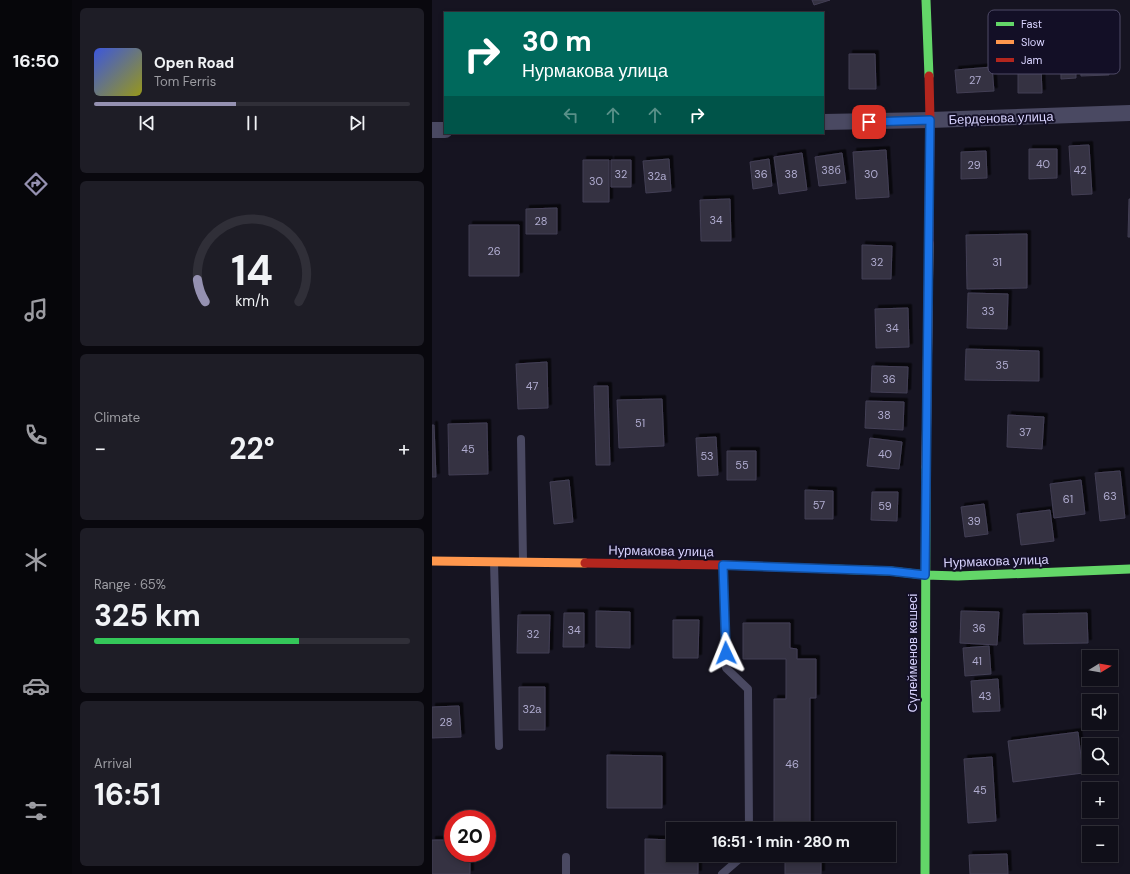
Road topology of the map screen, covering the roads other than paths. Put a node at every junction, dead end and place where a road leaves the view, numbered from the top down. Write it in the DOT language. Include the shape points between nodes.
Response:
graph roads {
  1 [pos="926,0"];
  2 [pos="1130,113"];
  3 [pos="930,120"];
  4 [pos="824,122"];
  5 [pos="432,130"];
  6 [pos="444,130"];
  7 [pos="521,439"];
  8 [pos="432,561"];
  9 [pos="494,562"];
  10 [pos="523,562"];
  11 [pos="723,565"];
  12 [pos="1130,569"];
  13 [pos="925,575"];
  14 [pos="499,746"];
  15 [pos="749,822"];
  16 [pos="566,857"];
  17 [pos="736,862"];
  18 [pos="566,874"];
  19 [pos="722,874"];
  20 [pos="926,874"];
  1 -- 3 [label="main road, Сүлейменов көшесі"];
  2 -- 3 [label="street, Берденова улица"];
  3 -- 4 [label="street, Берденова улица"];
  3 -- 13 [label="main road, Сүлейменов көшесі"];
  5 -- 6 [label="street"];
  7 -- 10 [label="lane"];
  8 -- 9 [label="main road, Нурмакова улица"];
  9 -- 10 [label="main road, Нурмакова улица"];
  9 -- 14 [label="lane"];
  10 -- 11 [label="main road, Нурмакова улица"];
  11 -- 13 [label="main road, Нурмакова улица" via="890,571"];
  11 -- 15 [label="lane" via="726,668 748,689"];
  12 -- 13 [label="main road, Нурмакова улица"];
  13 -- 20 [label="main road, Сүлейменов көшесі"];
  16 -- 18 [label="lane"];
  17 -- 19 [label="lane"];
}
